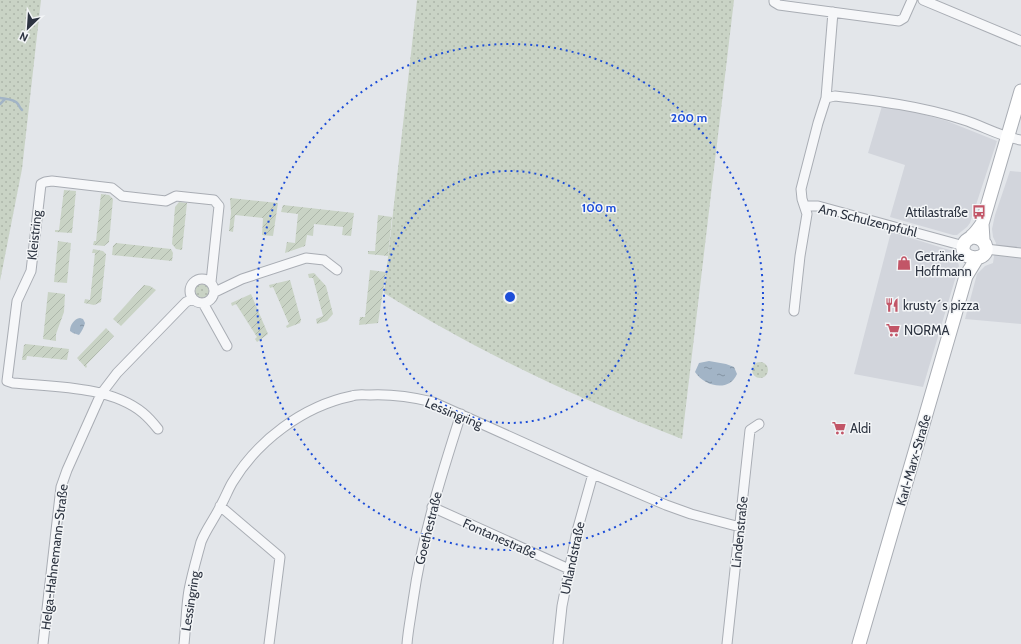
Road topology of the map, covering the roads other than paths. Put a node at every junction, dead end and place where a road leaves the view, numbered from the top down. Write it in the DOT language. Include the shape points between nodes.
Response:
graph roads {
  1 [pos="774,0"];
  2 [pos="912,0"];
  3 [pos="923,0"];
  4 [pos="833,12"];
  5 [pos="1021,41"];
  6 [pos="1021,91"];
  7 [pos="826,98"];
  8 [pos="1008,137"];
  9 [pos="1021,140"];
  10 [pos="805,206"];
  11 [pos="975,248"];
  12 [pos="1021,253"];
  13 [pos="337,270"];
  14 [pos="211,282"];
  15 [pos="215,292"];
  16 [pos="193,299"];
  17 [pos="203,304"];
  18 [pos="794,311"];
  19 [pos="227,346"];
  20 [pos="101,394"];
  21 [pos="461,414"];
  22 [pos="759,424"];
  23 [pos="158,429"];
  24 [pos="593,474"];
  25 [pos="220,506"];
  26 [pos="432,507"];
  27 [pos="740,527"];
  28 [pos="569,569"];
  29 [pos="43,644"];
  30 [pos="184,644"];
  31 [pos="269,644"];
  32 [pos="407,644"];
  33 [pos="558,644"];
  34 [pos="727,644"];
  35 [pos="859,644"];
  1 -- 4 [label="street" via="779,5"];
  2 -- 4 [label="street" via="904,18 899,21"];
  3 -- 5 [label="street"];
  4 -- 7 [label="street"];
  6 -- 8 [label="main road"];
  7 -- 8 [label="street" via="835,96 922,108 965,120"];
  7 -- 10 [label="street" via="801,189"];
  8 -- 9 [label="street"];
  8 -- 11 [label="main road"];
  10 -- 11 [label="street, Am Schulzenpfuhl" via="818,206"];
  10 -- 18 [label="street, Am Schulzenpfuhl" via="807,214"];
  11 -- 12 [label="street"];
  11 -- 35 [label="main road, Karl-Marx-Straße"];
  13 -- 15 [label="street" via="324,260 306,258 242,279"];
  14 -- 15 [label="street"];
  14 -- 16 [label="street" via="202,279 194,282 190,290"];
  14 -- 20 [label="street, Kleistring" via="219,206 214,200 176,196 166,201 122,196 112,188 52,181 41,184 31,271 17,301 7,381"];
  15 -- 17 [label="street" via="211,300"];
  16 -- 17 [label="street"];
  16 -- 20 [label="street, Helga-Hahnemann-Straße" via="186,302 117,373"];
  17 -- 19 [label="street"];
  20 -- 23 [label="street, Kleistring" via="143,413"];
  20 -- 29 [label="street, Helga-Hahnemann-Straße" via="61,487"];
  21 -- 24 [label="street, Lessingring"];
  21 -- 25 [label="street, Lessingring" via="433,402 385,395 353,395 320,406 302,415 257,451 231,484"];
  21 -- 26 [label="street, Goethestraße"];
  22 -- 27 [label="street, Lindenstraße" via="750,430"];
  24 -- 27 [label="street, Lessingring" via="690,514"];
  24 -- 28 [label="street, Uhlandstraße"];
  25 -- 30 [label="street, Lessingring" via="201,542 189,589"];
  25 -- 31 [label="street" via="280,557"];
  26 -- 28 [label="street, Fontanestraße"];
  26 -- 32 [label="street, Goethestraße" via="417,575"];
  27 -- 34 [label="street, Lindenstraße"];
  28 -- 33 [label="street, Uhlandstraße"];
}
